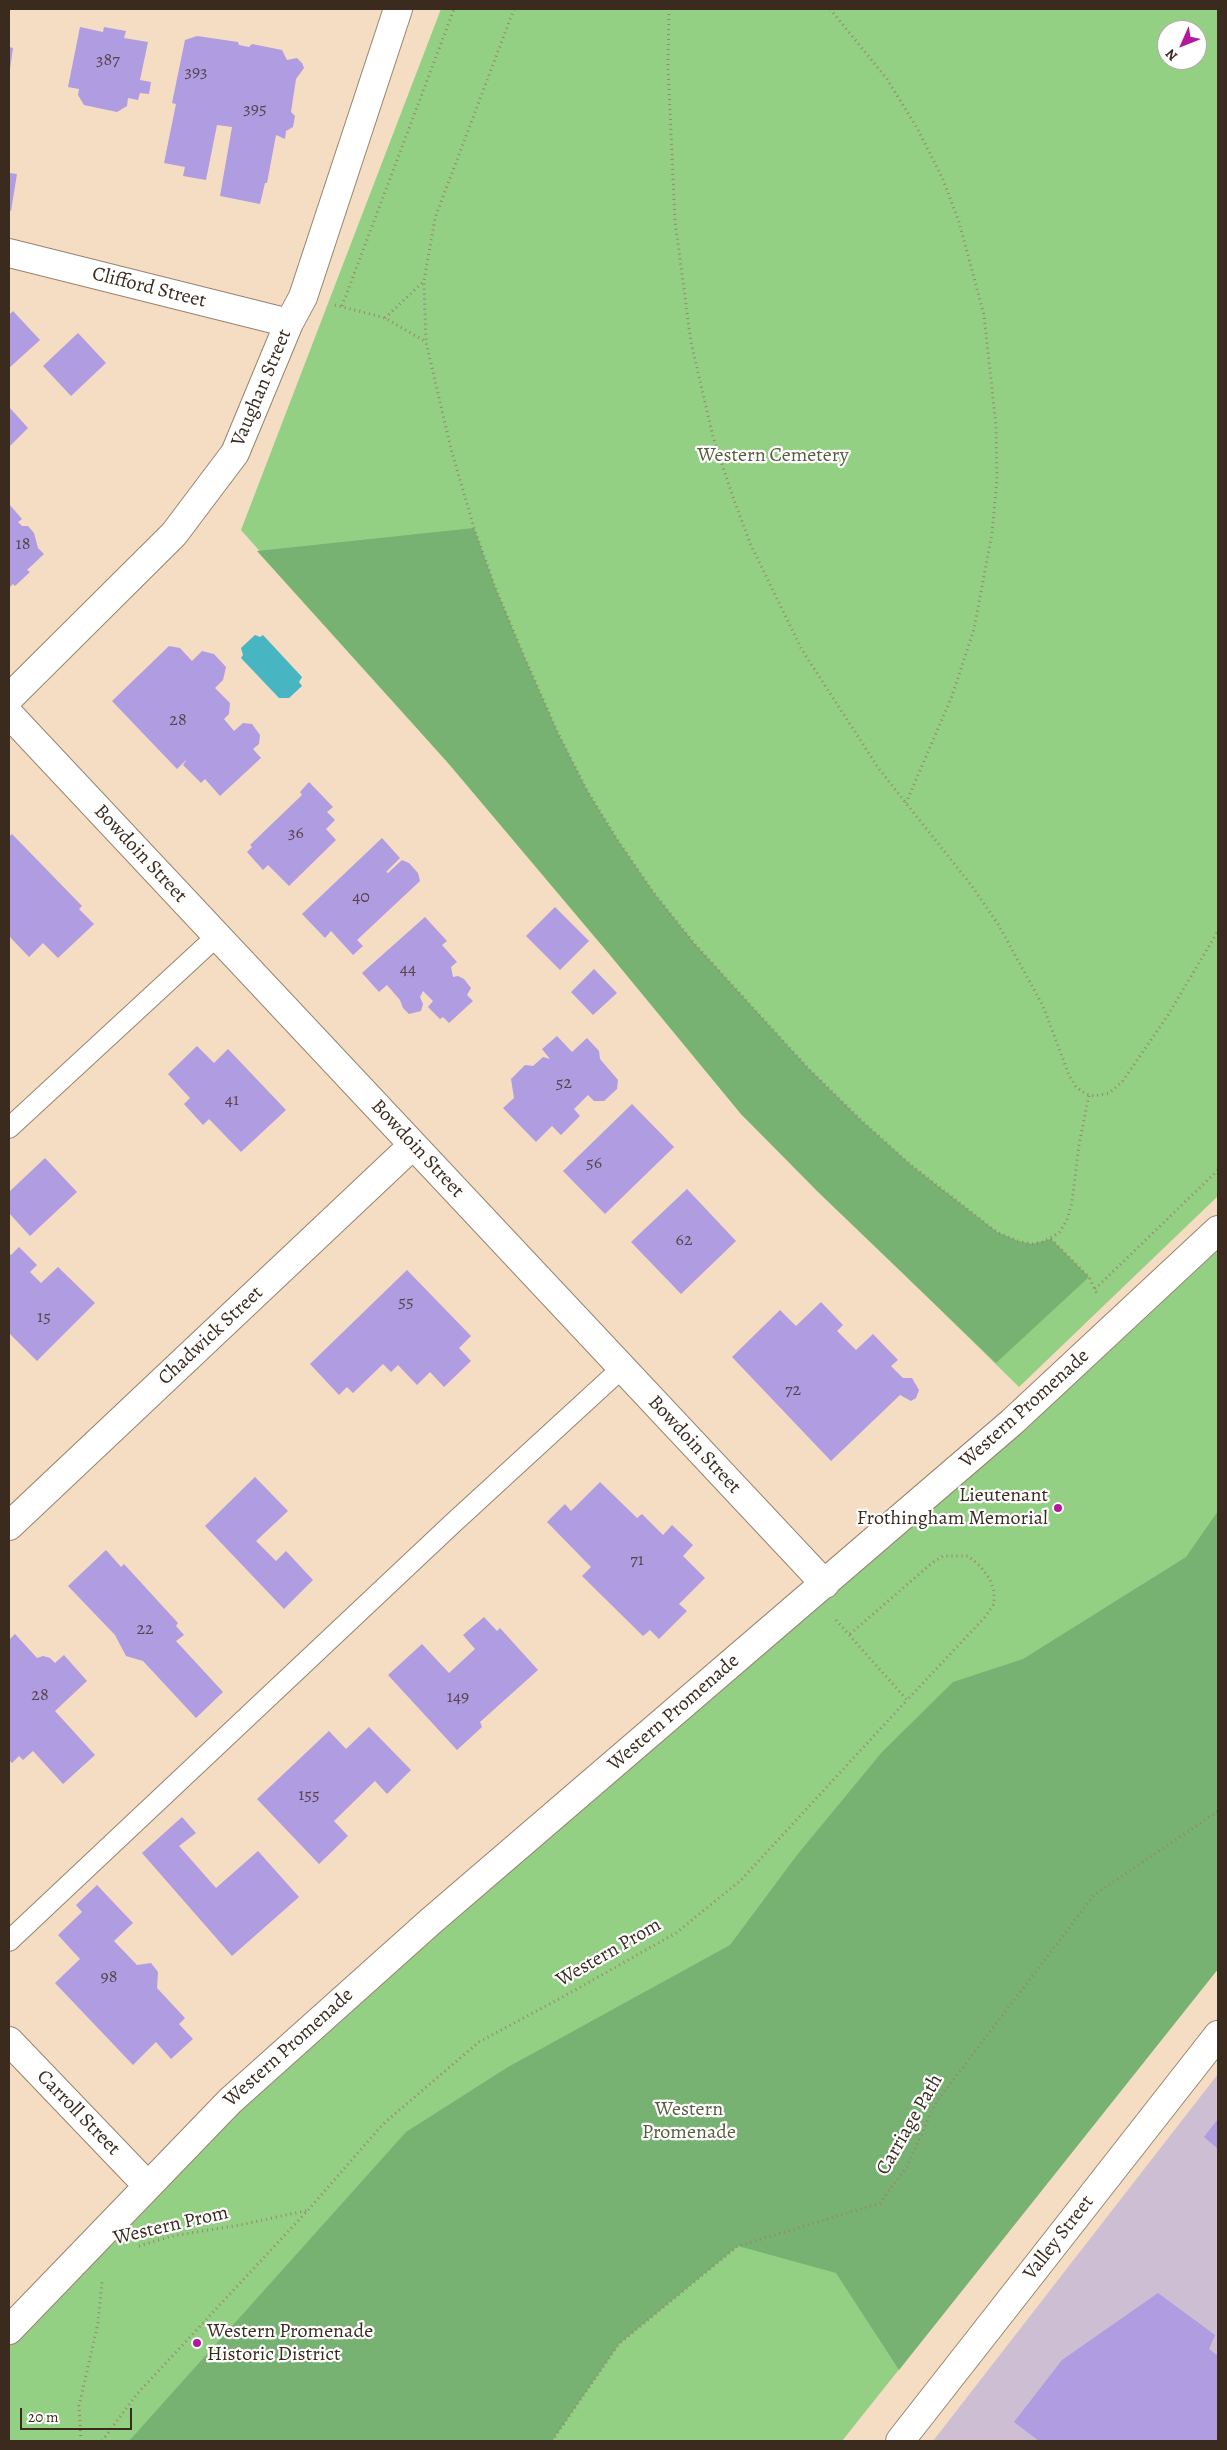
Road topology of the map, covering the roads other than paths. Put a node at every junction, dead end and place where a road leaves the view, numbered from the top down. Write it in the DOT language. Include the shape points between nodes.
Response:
graph roads {
  1 [pos="398,9"];
  2 [pos="9,253"];
  3 [pos="289,324"];
  4 [pos="9,698"];
  5 [pos="9,714"];
  6 [pos="217,936"];
  7 [pos="9,1128"];
  8 [pos="413,1145"];
  9 [pos="1218,1230"];
  10 [pos="622,1368"];
  11 [pos="9,1526"];
  12 [pos="818,1590"];
  13 [pos="9,1941"];
  14 [pos="1218,2035"];
  15 [pos="9,2041"];
  16 [pos="147,2185"];
  17 [pos="9,2330"];
  18 [pos="900,2441"];
  1 -- 3 [label="street, Vaughan Street" via="303,297"];
  2 -- 3 [label="street, Clifford Street"];
  3 -- 4 [label="street, Vaughan Street" via="230,460 174,534"];
  5 -- 6 [label="street, Bowdoin Street"];
  6 -- 7 [label="lane"];
  6 -- 8 [label="street, Bowdoin Street"];
  8 -- 10 [label="street, Bowdoin Street"];
  8 -- 11 [label="street, Chadwick Street"];
  9 -- 12 [label="street, Western Promenade" via="1012,1422"];
  10 -- 12 [label="street, Bowdoin Street"];
  10 -- 13 [label="lane"];
  12 -- 16 [label="street, Western Promenade" via="416,1935 230,2101"];
  14 -- 18 [label="street, Valley Street"];
  15 -- 16 [label="street, Carroll Street"];
  16 -- 17 [label="street, Western Promenade"];
}
